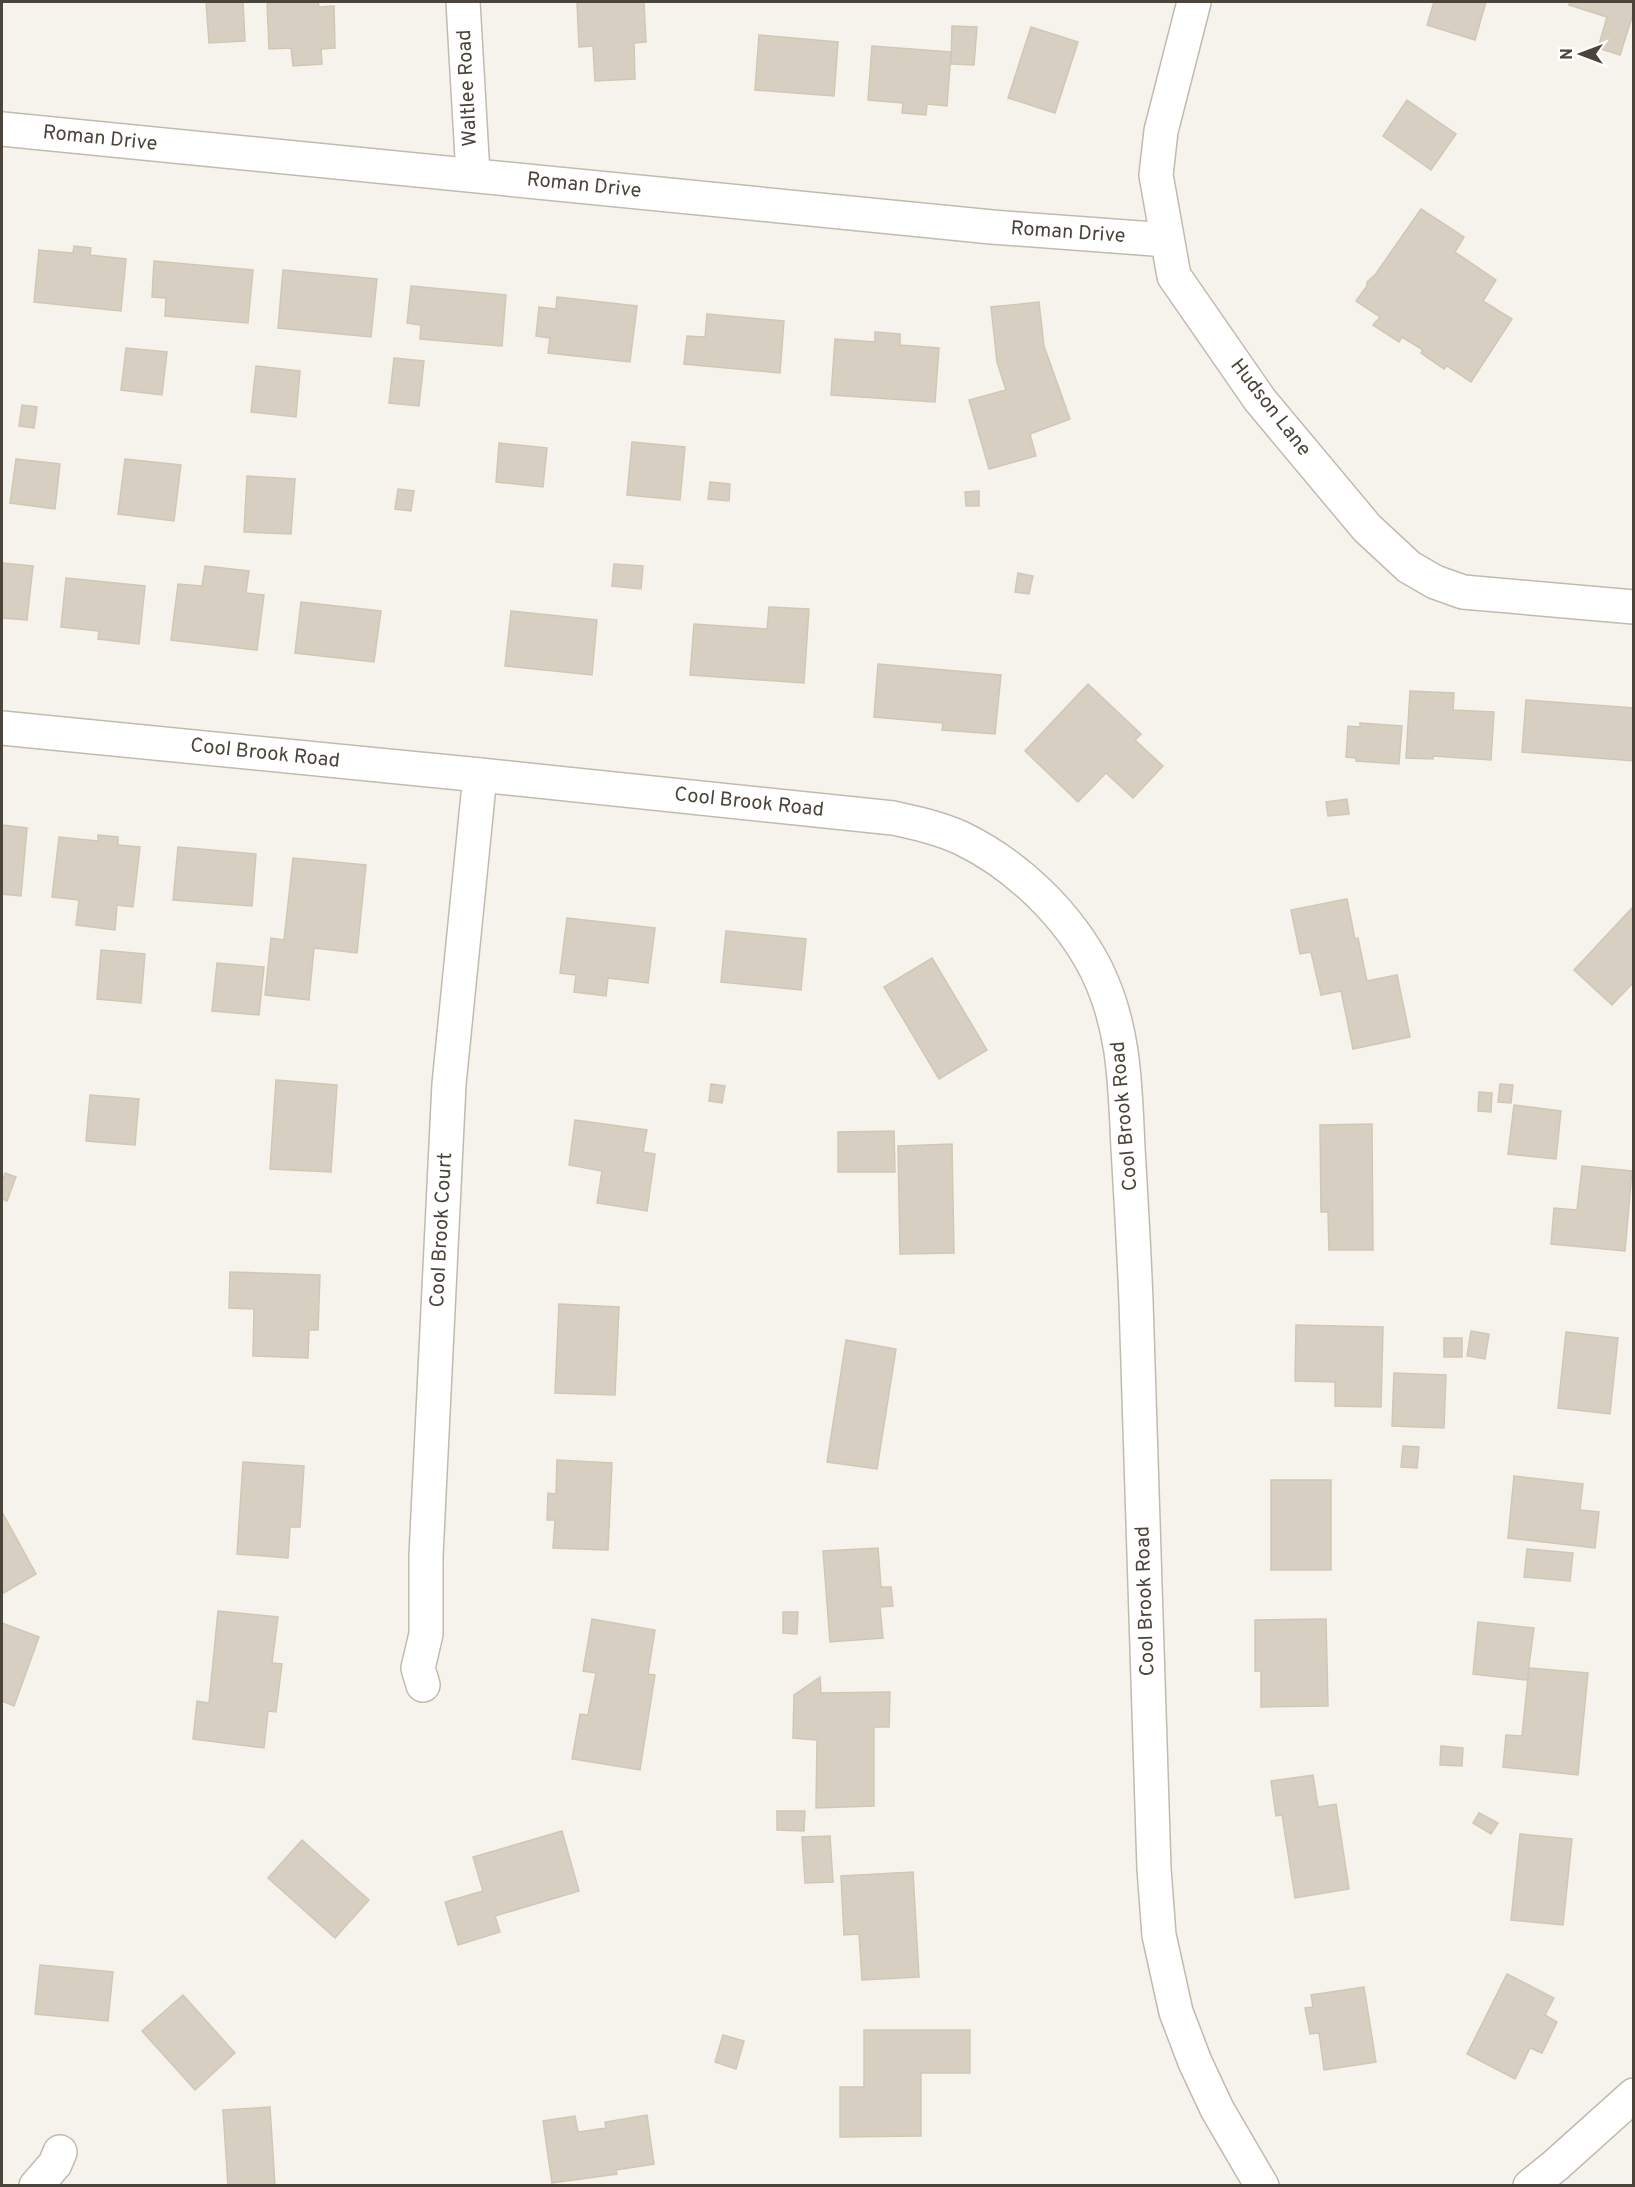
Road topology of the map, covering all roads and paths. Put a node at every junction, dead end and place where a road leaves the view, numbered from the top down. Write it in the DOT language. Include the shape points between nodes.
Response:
graph roads {
  1 [pos="463,2"];
  2 [pos="1194,2"];
  3 [pos="2,129"];
  4 [pos="473,175"];
  5 [pos="1167,240"];
  6 [pos="1634,607"];
  7 [pos="2,728"];
  8 [pos="480,775"];
  9 [pos="423,1685"];
  10 [pos="1634,2095"];
  11 [pos="60,2152"];
  12 [pos="36,2186"];
  13 [pos="1262,2186"];
  14 [pos="1530,2186"];
  1 -- 4 [label="street, Waltlee Road"];
  2 -- 5 [label="street, Hudson Lane" via="1161,131 1157,164"];
  3 -- 4 [label="street, Roman Drive"];
  4 -- 5 [label="street, Roman Drive" via="992,227"];
  5 -- 6 [label="street, Hudson Lane" via="1174,276 1260,400 1367,528 1409,567 1463,592"];
  7 -- 8 [label="street, Cool Brook Road"];
  8 -- 9 [label="street, Cool Brook Court" via="449,1084 426,1556 426,1634 418,1668"];
  8 -- 13 [label="street, Cool Brook Road" via="893,818 924,825 959,837 991,855 1032,886 1076,937 1096,970 1114,1015 1125,1077 1159,1935 1176,2012 1195,2062"];
  10 -- 14 [label="street"];
  11 -- 12 [label="street"];
}
